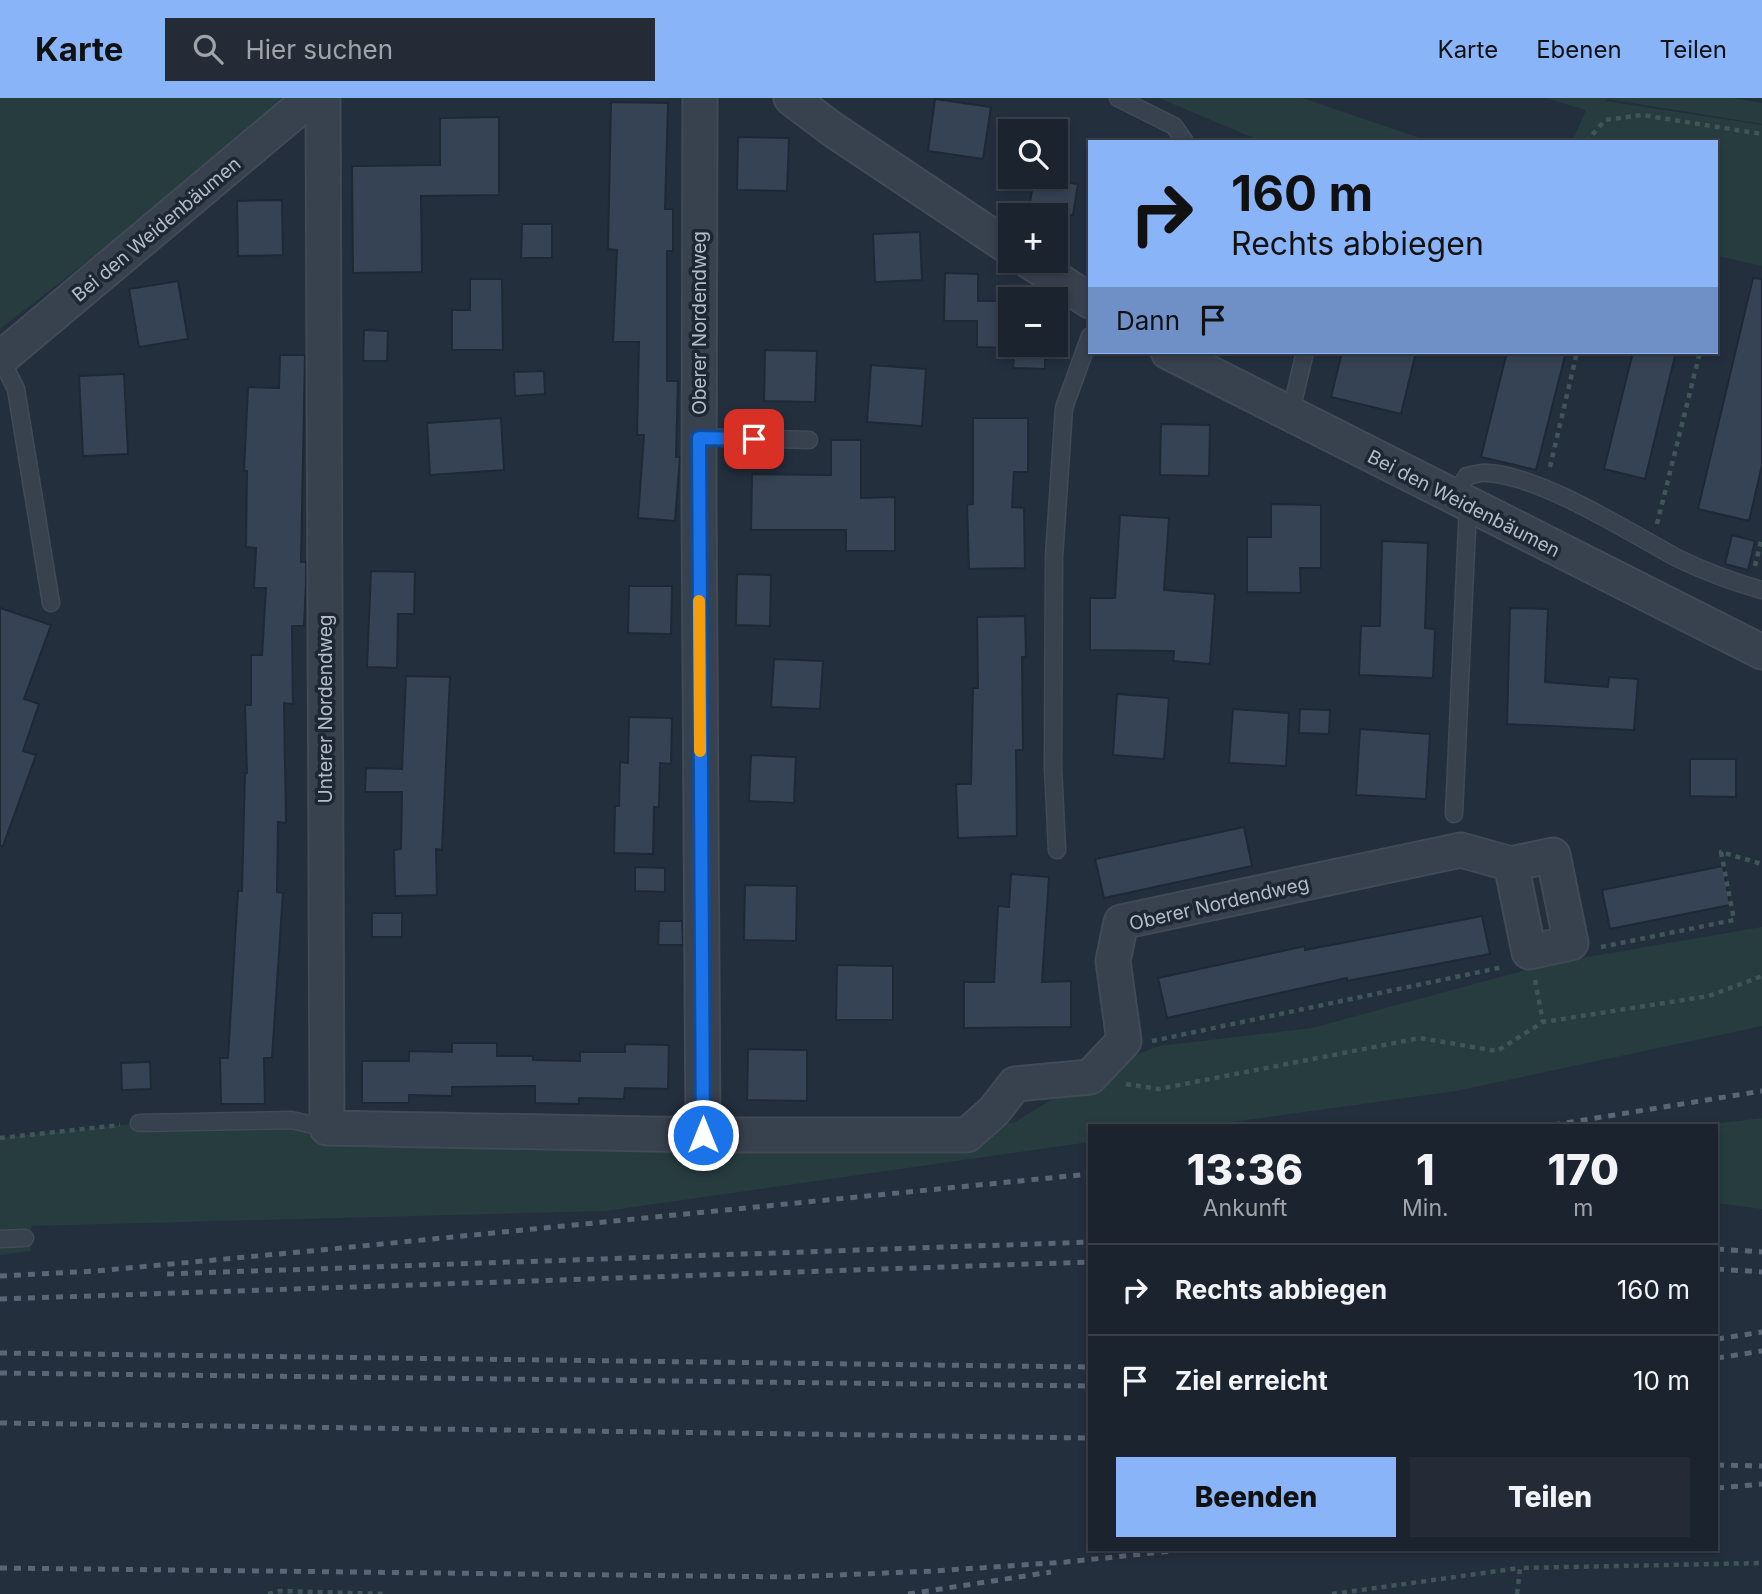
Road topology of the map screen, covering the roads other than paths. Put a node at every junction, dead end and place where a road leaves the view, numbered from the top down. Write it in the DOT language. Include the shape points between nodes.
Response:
graph roads {
  1 [pos="312,98"];
  2 [pos="323,98"];
  3 [pos="700,98"];
  4 [pos="791,98"];
  5 [pos="1118,98"];
  6 [pos="1184,140"];
  7 [pos="998,240"];
  8 [pos="1047,273"];
  9 [pos="1088,300"];
  10 [pos="1088,341"];
  11 [pos="1173,354"];
  12 [pos="1305,354"];
  13 [pos="0,359"];
  14 [pos="1290,415"];
  15 [pos="699,438"];
  16 [pos="809,440"];
  17 [pos="1461,501"];
  18 [pos="1756,588"];
  19 [pos="51,603"];
  20 [pos="1762,652"];
  21 [pos="1454,814"];
  22 [pos="1057,850"];
  23 [pos="1511,863"];
  24 [pos="139,1123"];
  25 [pos="327,1128"];
  26 [pos="703,1135"];
  27 [pos="26,1238"];
  28 [pos="0,1239"];
  1 -- 13 [label="street, Bei den Weidenbäumen"];
  2 -- 25 [label="street, Unterer Nordendweg"];
  3 -- 15 [label="street, Oberer Nordendweg"];
  4 -- 7 [label="street"];
  5 -- 6 [label="lane" via="1174,127"];
  8 -- 9 [label="street"];
  10 -- 22 [label="lane" via="1064,408 1054,556"];
  11 -- 14 [label="street, Bei den Weidenbäumen"];
  12 -- 14 [label="lane"];
  13 -- 19 [label="lane" via="16,389"];
  14 -- 17 [label="street, Bei den Weidenbäumen"];
  15 -- 16 [label="lane"];
  15 -- 26 [label="street, Oberer Nordendweg"];
  17 -- 18 [label="lane" via="1467,476 1487,473 1524,481 1691,564"];
  17 -- 20 [label="street, Bei den Weidenbäumen"];
  17 -- 21 [label="lane"];
  23 -- 23 [label="street, Oberer Nordendweg" via="1530,952 1572,943 1553,855"];
  23 -- 26 [label="street, Oberer Nordendweg" via="1461,850 1121,922 1112,961 1124,1041 1090,1077 1015,1084 967,1135"];
  24 -- 25 [label="lane" via="291,1120"];
  25 -- 26 [label="street"];
  27 -- 28 [label="lane"];
}
